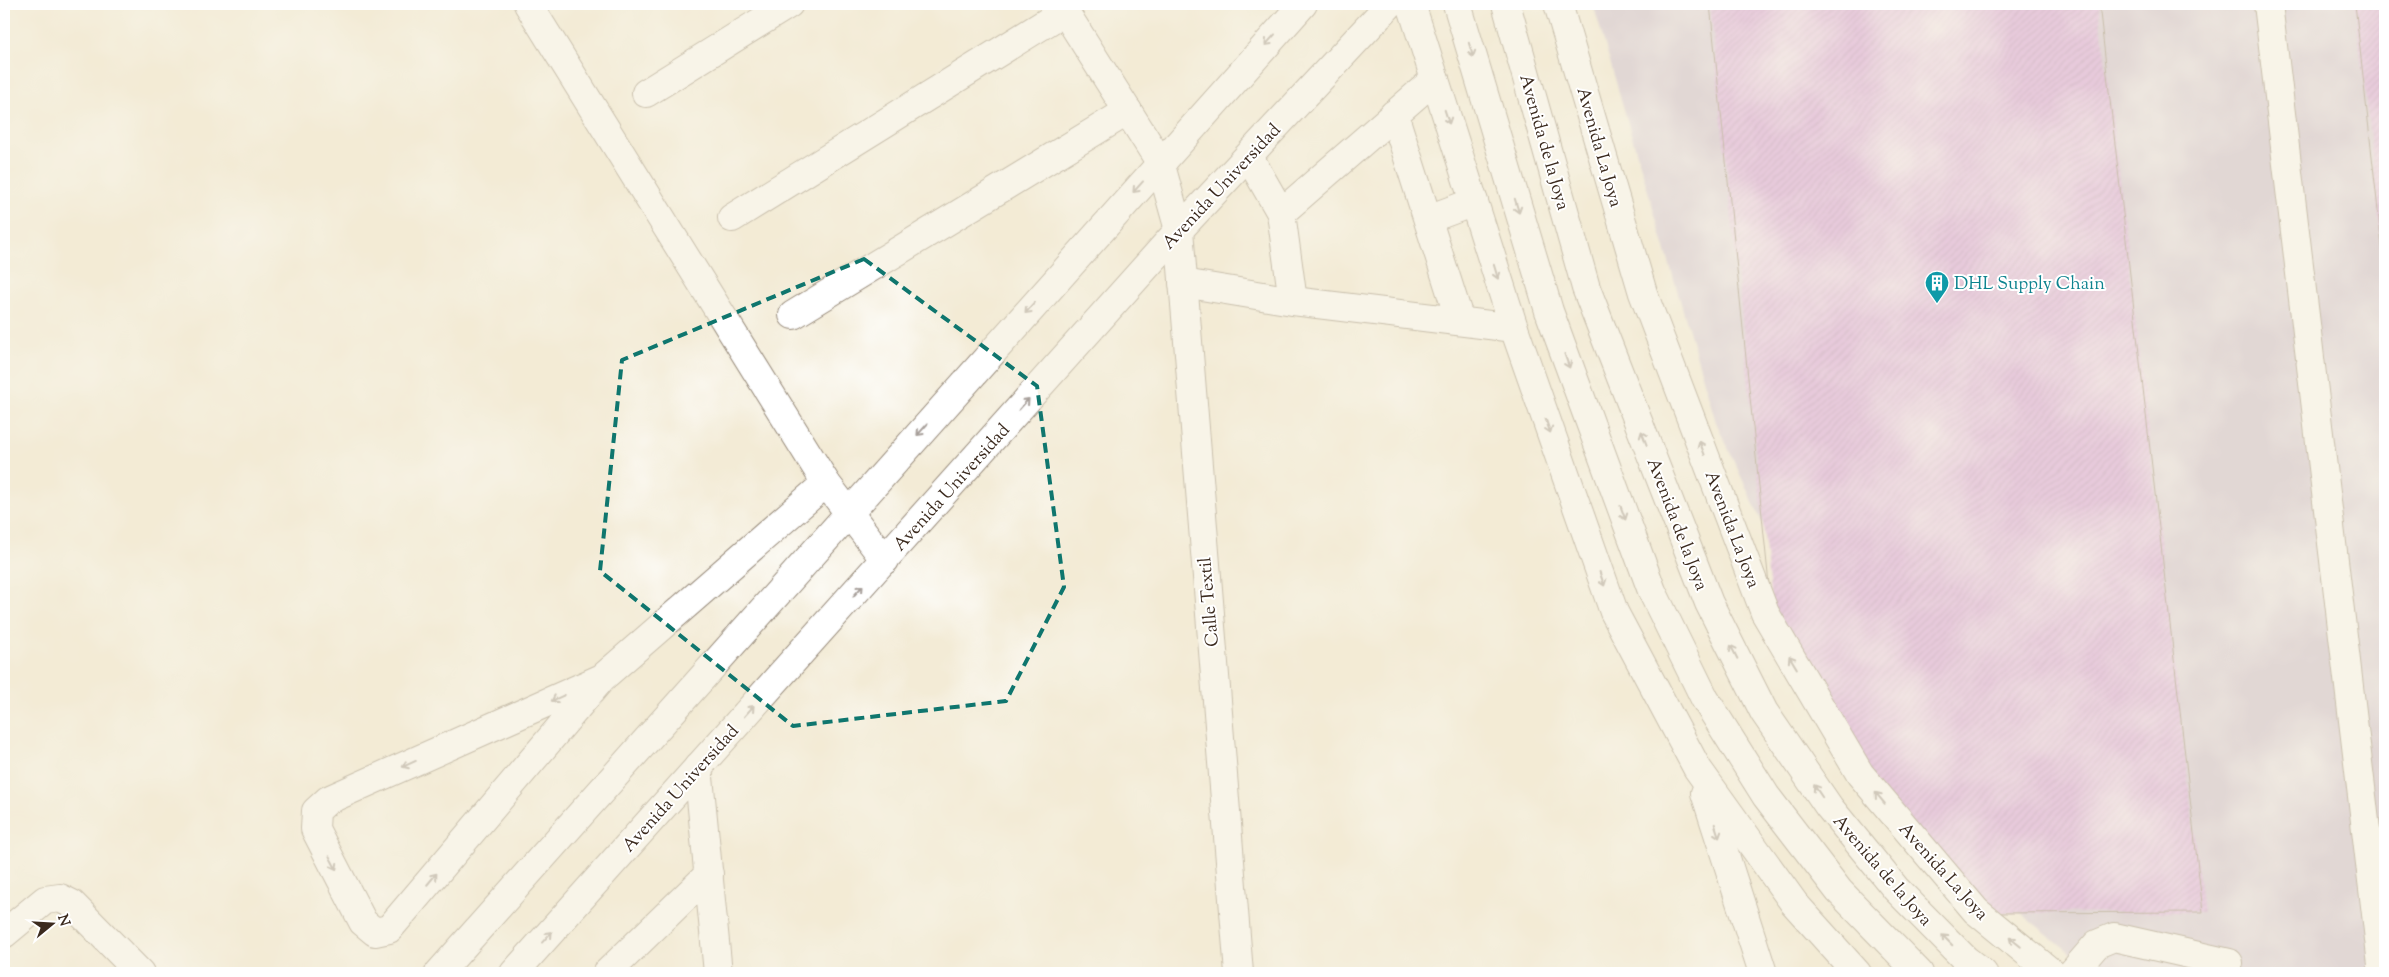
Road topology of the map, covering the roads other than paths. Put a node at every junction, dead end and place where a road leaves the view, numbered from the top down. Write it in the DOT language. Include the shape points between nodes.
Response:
graph roads {
  1 [pos="528,4"];
  2 [pos="789,4"];
  3 [pos="1303,4"];
  4 [pos="1390,4"];
  5 [pos="1411,4"];
  6 [pos="1457,4"];
  7 [pos="1506,4"];
  8 [pos="1558,4"];
  9 [pos="2268,4"];
  10 [pos="1063,7"];
  11 [pos="1435,79"];
  12 [pos="646,93"];
  13 [pos="1128,112"];
  14 [pos="1394,114"];
  15 [pos="1248,157"];
  16 [pos="1160,162"];
  17 [pos="1474,202"];
  18 [pos="1281,214"];
  19 [pos="732,218"];
  20 [pos="1428,219"];
  21 [pos="1178,230"];
  22 [pos="1183,283"];
  23 [pos="1293,301"];
  24 [pos="793,315"];
  25 [pos="1460,321"];
  26 [pos="1514,328"];
  27 [pos="826,483"];
  28 [pos="848,514"];
  29 [pos="885,560"];
  30 [pos="602,678"];
  31 [pos="698,767"];
  32 [pos="1697,768"];
  33 [pos="709,874"];
  34 [pos="4,934"];
  35 [pos="2229,963"];
  36 [pos="140,973"];
  37 [pos="439,973"];
  38 [pos="514,973"];
  39 [pos="607,973"];
  40 [pos="718,973"];
  41 [pos="1239,973"];
  42 [pos="1763,973"];
  43 [pos="1857,973"];
  44 [pos="1919,973"];
  45 [pos="1983,973"];
  46 [pos="2052,973"];
  47 [pos="2072,973"];
  48 [pos="2382,973"];
  1 -- 27 [label="main road"];
  2 -- 12 [label="main road"];
  3 -- 16 [label="main road, one-way"];
  4 -- 15 [label="main road, Avenida Universidad"];
  5 -- 11 [label="main road"];
  6 -- 44 [label="main road, one-way" via="1549,311 1652,591 1705,699 1766,796 1839,890"];
  45 -- 7 [label="main road, Avenida de la Joya, one-way" via="1896,889 1829,807 1764,712 1708,603 1586,288"];
  46 -- 8 [label="main road, Avenida La Joya, one-way" via="1976,911 1860,774 1765,613 1643,293"];
  9 -- 48 [label="main road"];
  10 -- 13 [label="main road, Calle Textil"];
  10 -- 19 [label="main road"];
  11 -- 14 [label="main road"];
  11 -- 17 [label="main road, one-way"];
  13 -- 16 [label="main road, Calle Textil"];
  13 -- 24 [label="main road"];
  14 -- 18 [label="main road"];
  14 -- 20 [label="main road"];
  15 -- 18 [label="main road"];
  15 -- 21 [label="main road, Avenida Universidad"];
  16 -- 21 [label="main road, Calle Textil"];
  16 -- 28 [label="main road, one-way"];
  17 -- 20 [label="main road"];
  17 -- 26 [label="main road, one-way"];
  18 -- 23 [label="main road"];
  20 -- 25 [label="main road"];
  21 -- 22 [label="main road, Calle Textil"];
  29 -- 21 [label="main road, Avenida Universidad, one-way"];
  22 -- 23 [label="main road"];
  22 -- 41 [label="main road, Calle Textil"];
  23 -- 25 [label="main road"];
  25 -- 26 [label="main road"];
  26 -- 32 [label="main road, one-way" via="1614,612"];
  27 -- 28 [label="main road"];
  27 -- 30 [label="main road"];
  28 -- 29 [label="main road"];
  28 -- 37 [label="main road"];
  31 -- 29 [label="main road, Avenida Universidad, one-way"];
  30 -- 30 [label="main road, one-way" via="328,800 316,811 315,829 363,922 375,932 389,929"];
  31 -- 33 [label="main road"];
  38 -- 31 [label="main road, Avenida Universidad, one-way"];
  32 -- 42 [label="main road, one-way"];
  32 -- 43 [label="main road" via="1794,903"];
  33 -- 39 [label="main road"];
  33 -- 40 [label="main road"];
  34 -- 36 [label="main road" via="45,900 60,898 72,904"];
  35 -- 47 [label="main road" via="2114,937 2097,944"];
}
